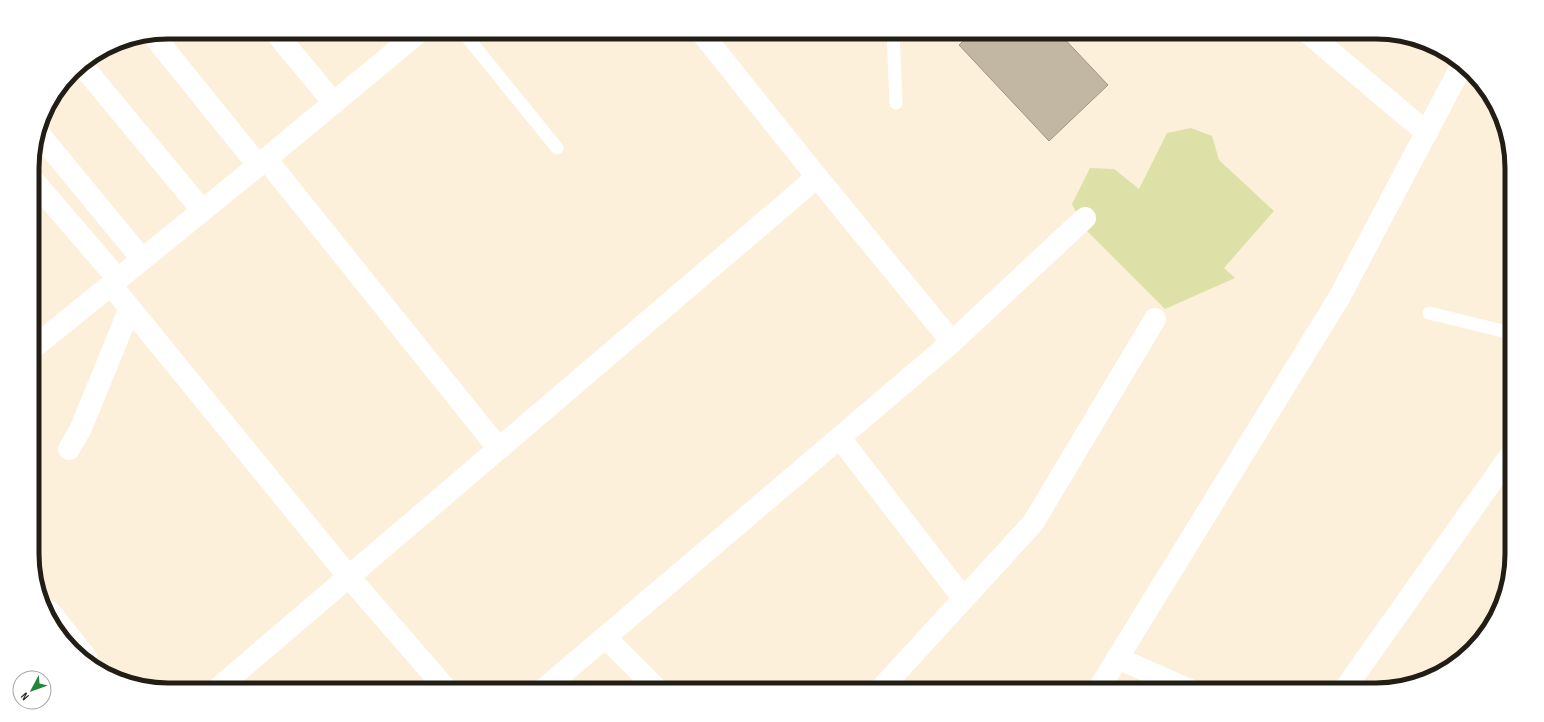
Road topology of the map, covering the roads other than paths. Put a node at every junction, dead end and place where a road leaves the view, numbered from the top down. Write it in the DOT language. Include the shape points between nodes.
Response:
graph roads {
  1 [pos="157,39"];
  2 [pos="281,39"];
  3 [pos="411,39"];
  4 [pos="469,39"];
  5 [pos="707,39"];
  6 [pos="893,39"];
  7 [pos="1315,39"];
  8 [pos="85,69"];
  9 [pos="1459,70"];
  10 [pos="334,103"];
  11 [pos="896,103"];
  12 [pos="1426,132"];
  13 [pos="42,138"];
  14 [pos="557,148"];
  15 [pos="262,162"];
  16 [pos="817,177"];
  17 [pos="39,193"];
  18 [pos="202,210"];
  19 [pos="1084,218"];
  20 [pos="142,260"];
  21 [pos="114,282"];
  22 [pos="130,308"];
  23 [pos="1429,313"];
  24 [pos="1155,319"];
  25 [pos="1505,332"];
  26 [pos="952,342"];
  27 [pos="39,343"];
  28 [pos="840,438"];
  29 [pos="69,449"];
  30 [pos="499,449"];
  31 [pos="1505,463"];
  32 [pos="349,577"];
  33 [pos="962,598"];
  34 [pos="59,624"];
  35 [pos="605,637"];
  36 [pos="72,640"];
  37 [pos="1117,658"];
  38 [pos="224,683"];
  39 [pos="441,683"];
  40 [pos="551,683"];
  41 [pos="651,683"];
  42 [pos="886,683"];
  43 [pos="1102,683"];
  44 [pos="1174,683"];
  45 [pos="1349,683"];
  1 -- 15 [label="street"];
  2 -- 10 [label="street"];
  3 -- 10 [label="street"];
  4 -- 14 [label="lane"];
  5 -- 16 [label="street"];
  6 -- 11 [label="lane"];
  7 -- 12 [label="street"];
  8 -- 18 [label="street"];
  9 -- 12 [label="street"];
  10 -- 15 [label="street"];
  12 -- 37 [label="street" via="1340,296"];
  13 -- 20 [label="street"];
  15 -- 18 [label="street"];
  15 -- 30 [label="street"];
  16 -- 26 [label="street"];
  16 -- 30 [label="street"];
  17 -- 21 [label="street"];
  18 -- 20 [label="street"];
  19 -- 26 [label="street"];
  20 -- 21 [label="street"];
  21 -- 22 [label="street"];
  21 -- 27 [label="street"];
  22 -- 29 [label="street" via="81,428"];
  22 -- 32 [label="street"];
  23 -- 25 [label="lane"];
  24 -- 33 [label="street" via="1032,523"];
  26 -- 28 [label="street"];
  28 -- 33 [label="street"];
  28 -- 35 [label="street"];
  30 -- 32 [label="street"];
  31 -- 45 [label="street"];
  32 -- 38 [label="street"];
  32 -- 39 [label="street"];
  33 -- 42 [label="street"];
  34 -- 36 [label="street"];
  35 -- 40 [label="street"];
  35 -- 41 [label="street"];
  37 -- 43 [label="street"];
  37 -- 44 [label="street"];
}
